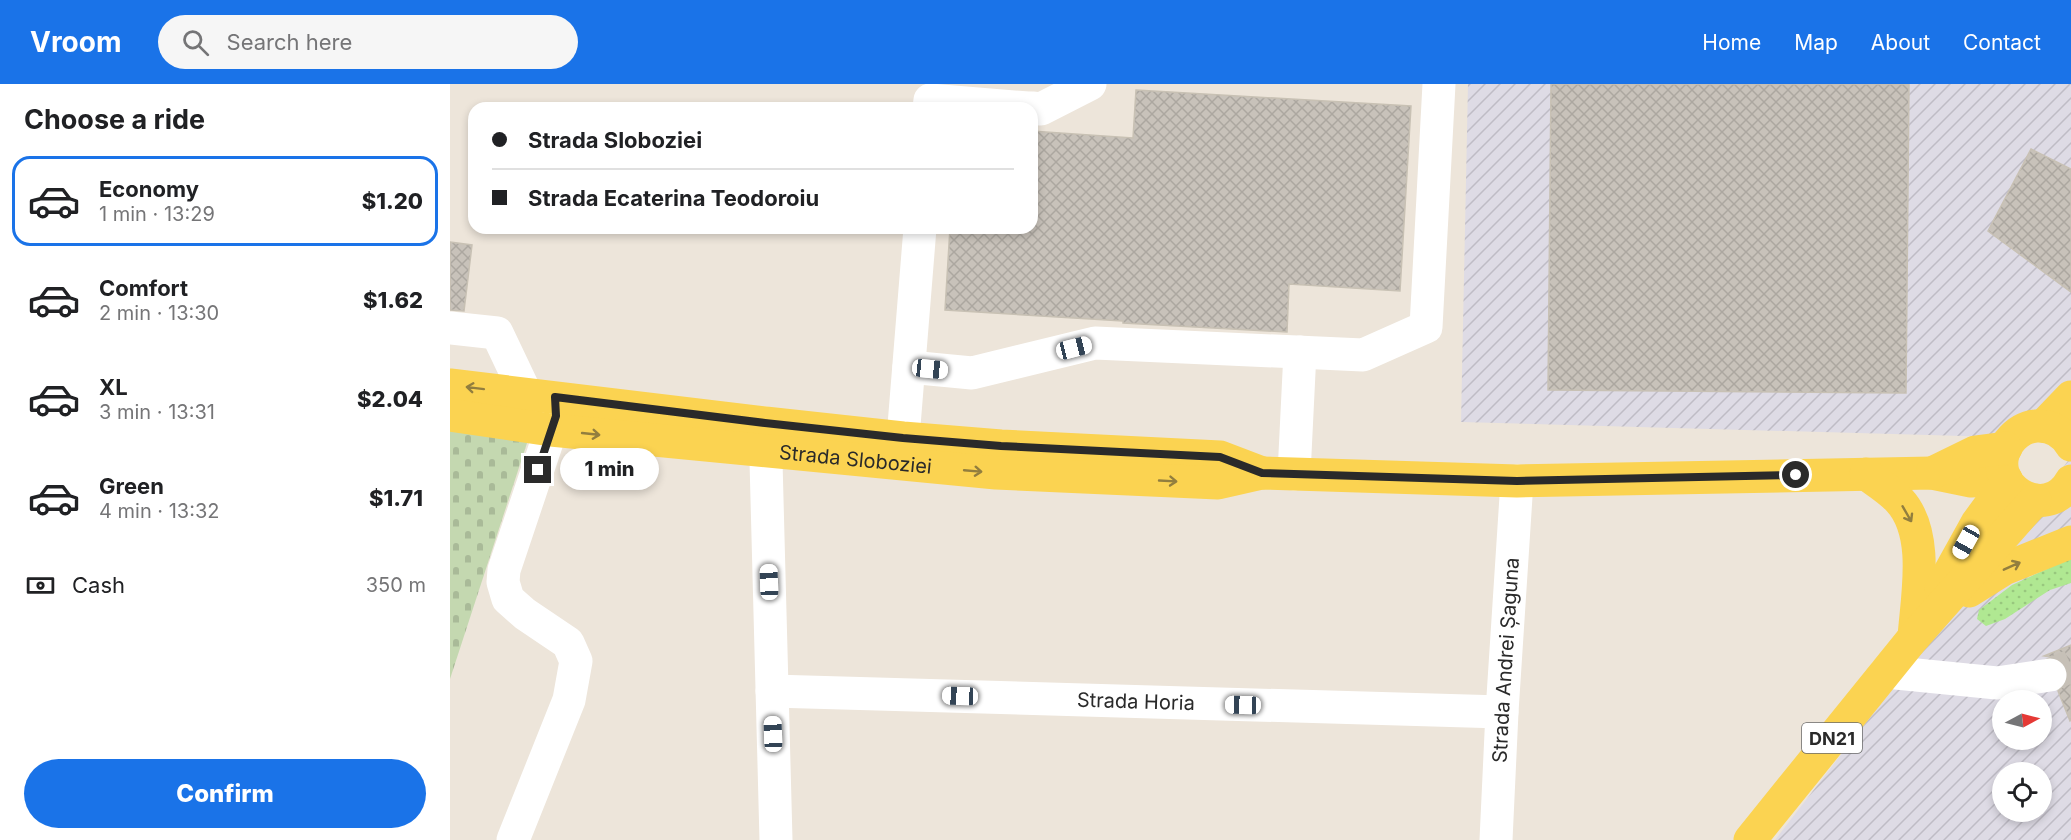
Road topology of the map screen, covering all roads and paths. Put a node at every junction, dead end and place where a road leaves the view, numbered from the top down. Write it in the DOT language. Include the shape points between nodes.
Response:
graph roads {
  1 [pos="1090,84"];
  2 [pos="1439,84"];
  3 [pos="930,102"];
  4 [pos="955,102"];
  5 [pos="1038,109"];
  6 [pos="920,234"];
  7 [pos="450,328"];
  8 [pos="1300,352"];
  9 [pos="909,367"];
  10 [pos="450,385"];
  11 [pos="540,395"];
  12 [pos="2071,397"];
  13 [pos="450,415"];
  14 [pos="2043,426"];
  15 [pos="551,430"];
  16 [pos="765,437"];
  17 [pos="903,438"];
  18 [pos="2071,445"];
  19 [pos="2006,469"];
  20 [pos="1262,473"];
  21 [pos="1294,474"];
  22 [pos="1866,474"];
  23 [pos="1517,481"];
  24 [pos="2060,491"];
  25 [pos="2071,542"];
  26 [pos="1914,637"];
  27 [pos="1886,672"];
  28 [pos="2050,675"];
  29 [pos="772,691"];
  30 [pos="1502,712"];
  31 [pos="513,840"];
  32 [pos="776,840"];
  33 [pos="1496,840"];
  34 [pos="1750,840"];
  1 -- 5 [label="street"];
  2 -- 8 [label="street" via="1426,327 1363,355"];
  3 -- 4 [label="street"];
  6 -- 9 [label="street"];
  7 -- 11 [label="street" via="497,333"];
  8 -- 9 [label="street" via="1095,343 972,373"];
  8 -- 21 [label="street"];
  9 -- 17 [label="street"];
  11 -- 10 [label="main road, Strada Sloboziei, one-way"];
  11 -- 15 [label="street" via="556,416"];
  11 -- 16 [label="main road, Strada Sloboziei"];
  12 -- 14 [label="main road"];
  13 -- 15 [label="main road, Strada Sloboziei"];
  14 -- 18 [label="main road" via="2061,434"];
  14 -- 19 [label="main road" via="2017,433"];
  15 -- 16 [label="main road, Strada Sloboziei, one-way"];
  15 -- 31 [label="street" via="503,582 508,599 568,643 576,661 569,700"];
  16 -- 17 [label="main road, Strada Sloboziei"];
  16 -- 20 [label="main road, Strada Sloboziei, one-way" via="996,473 1207,483"];
  16 -- 29 [label="street"];
  17 -- 20 [label="main road, Strada Sloboziei" via="1220,457"];
  19 -- 22 [label="main road, Strada Sloboziei" via="1971,481 1932,473"];
  19 -- 24 [label="main road" via="2014,491 2024,497"];
  19 -- 26 [label="main road"];
  20 -- 21 [label="main road, Strada Sloboziei"];
  21 -- 23 [label="main road, Strada Sloboziei"];
  22 -- 23 [label="main road, Strada Sloboziei"];
  22 -- 26 [label="main road, one-way" via="1900,501 1912,522 1919,569"];
  23 -- 30 [label="street, Strada Andrei Șaguna"];
  24 -- 26 [label="main road"];
  26 -- 25 [label="main road, DN21, one-way" via="1969,591 2004,569"];
  26 -- 27 [label="main road, DN21"];
  27 -- 28 [label="street" via="1997,683"];
  27 -- 34 [label="main road, DN21"];
  29 -- 30 [label="street, Strada Horia"];
  29 -- 32 [label="street"];
  30 -- 33 [label="street, Strada Andrei Șaguna"];
}
